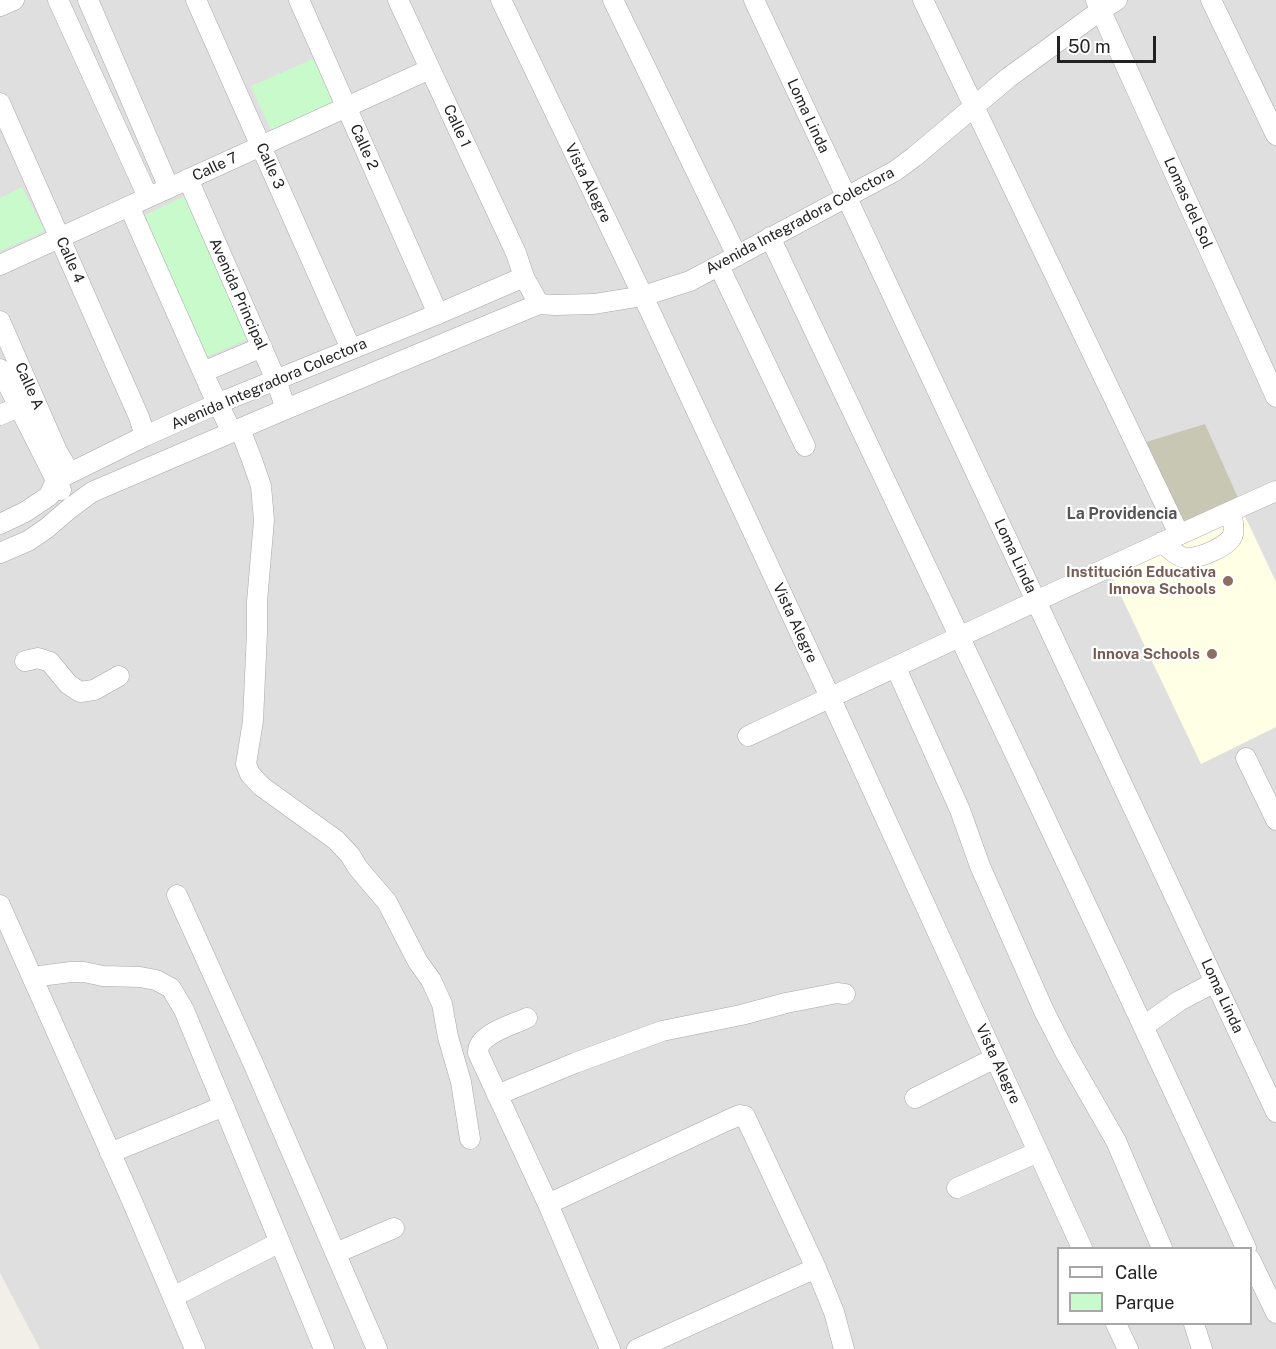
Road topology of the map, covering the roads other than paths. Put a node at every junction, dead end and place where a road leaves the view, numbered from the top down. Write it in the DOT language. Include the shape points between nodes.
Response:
graph roads {
  1 [pos="14,0"];
  2 [pos="58,0"];
  3 [pos="88,0"];
  4 [pos="196,0"];
  5 [pos="299,0"];
  6 [pos="398,0"];
  7 [pos="501,0"];
  8 [pos="613,0"];
  9 [pos="754,0"];
  10 [pos="923,0"];
  11 [pos="1211,0"];
  12 [pos="1104,3"];
  13 [pos="0,6"];
  14 [pos="430,69"];
  15 [pos="0,103"];
  16 [pos="974,105"];
  17 [pos="347,107"];
  18 [pos="1276,135"];
  19 [pos="261,146"];
  20 [pos="188,179"];
  21 [pos="170,188"];
  22 [pos="148,197"];
  23 [pos="847,198"];
  24 [pos="129,206"];
  25 [pos="770,237"];
  26 [pos="60,238"];
  27 [pos="737,256"];
  28 [pos="0,265"];
  29 [pos="719,266"];
  30 [pos="525,277"];
  31 [pos="643,296"];
  32 [pos="539,303"];
  33 [pos="438,314"];
  34 [pos="0,321"];
  35 [pos="347,340"];
  36 [pos="262,347"];
  37 [pos="0,369"];
  38 [pos="203,372"];
  39 [pos="276,381"];
  40 [pos="1276,397"];
  41 [pos="219,403"];
  42 [pos="286,409"];
  43 [pos="9,410"];
  44 [pos="142,427"];
  45 [pos="236,430"];
  46 [pos="806,446"];
  47 [pos="63,477"];
  48 [pos="1276,491"];
  49 [pos="69,509"];
  50 [pos="1231,511"];
  51 [pos="0,524"];
  52 [pos="1171,538"];
  53 [pos="0,553"];
  54 [pos="1036,600"];
  55 [pos="958,636"];
  56 [pos="25,661"];
  57 [pos="896,668"];
  58 [pos="119,676"];
  59 [pos="830,697"];
  60 [pos="748,736"];
  61 [pos="1246,758"];
  62 [pos="1276,820"];
  63 [pos="177,895"];
  64 [pos="0,905"];
  65 [pos="32,977"];
  66 [pos="1215,982"];
  67 [pos="845,994"];
  68 [pos="527,1018"];
  69 [pos="1144,1026"];
  70 [pos="995,1058"];
  71 [pos="497,1095"];
  72 [pos="915,1098"];
  73 [pos="224,1106"];
  74 [pos="1276,1112"];
  75 [pos="470,1140"];
  76 [pos="1038,1152"];
  77 [pos="110,1153"];
  78 [pos="957,1188"];
  79 [pos="548,1204"];
  80 [pos="394,1228"];
  81 [pos="280,1242"];
  82 [pos="1082,1247"];
  83 [pos="1162,1247"];
  84 [pos="1246,1247"];
  85 [pos="336,1253"];
  86 [pos="1252,1261"];
  87 [pos="816,1268"];
  88 [pos="173,1298"];
  89 [pos="1276,1313"];
  90 [pos="1117,1325"];
  91 [pos="1195,1325"];
  92 [pos="195,1349"];
  93 [pos="324,1349"];
  94 [pos="377,1349"];
  95 [pos="610,1349"];
  96 [pos="637,1349"];
  97 [pos="844,1349"];
  98 [pos="1128,1349"];
  99 [pos="1202,1349"];
  1 -- 13 [label="street"];
  2 -- 22 [label="street"];
  3 -- 21 [label="street"];
  4 -- 19 [label="street, Calle 3"];
  5 -- 17 [label="street, Calle 2"];
  6 -- 14 [label="street, Calle 1"];
  7 -- 31 [label="street, Vista Alegre"];
  8 -- 27 [label="street"];
  9 -- 23 [label="street, Loma Linda"];
  10 -- 16 [label="street"];
  11 -- 18 [label="street"];
  12 -- 16 [label="street, Avenida Integradora Colectora"];
  12 -- 40 [label="street, Lomas del Sol"];
  14 -- 17 [label="street, Calle 7"];
  14 -- 30 [label="street, Calle 1"];
  15 -- 26 [label="street, Calle 4"];
  16 -- 23 [label="street, Avenida Integradora Colectora" via="895,171"];
  16 -- 52 [label="street"];
  17 -- 19 [label="street, Calle 7"];
  17 -- 33 [label="street, Calle 2"];
  19 -- 20 [label="street, Calle 7"];
  19 -- 35 [label="street, Calle 3"];
  20 -- 21 [label="street, Calle 7"];
  20 -- 36 [label="street, Avenida Principal"];
  21 -- 22 [label="street, Calle 7"];
  22 -- 24 [label="street, Calle 7"];
  23 -- 25 [label="street, Avenida Integradora Colectora"];
  23 -- 54 [label="street, Loma Linda"];
  24 -- 26 [label="street, Calle 7"];
  24 -- 38 [label="street"];
  25 -- 27 [label="street, Avenida Integradora Colectora"];
  25 -- 55 [label="street"];
  26 -- 28 [label="street, Calle 7"];
  26 -- 44 [label="street, Calle 4"];
  27 -- 29 [label="street, Avenida Integradora Colectora"];
  29 -- 31 [label="street, Avenida Integradora Colectora" via="690,281"];
  29 -- 46 [label="street"];
  30 -- 32 [label="street"];
  30 -- 33 [label="street, Avenida Integradora Colectora"];
  31 -- 32 [label="street, Avenida Integradora Colectora" via="594,304"];
  31 -- 59 [label="street, Vista Alegre"];
  32 -- 42 [label="street, Avenida Integradora Colectora"];
  33 -- 35 [label="street, Avenida Integradora Colectora"];
  34 -- 47 [label="street, Calle A" via="57,451"];
  35 -- 39 [label="street, Avenida Integradora Colectora"];
  36 -- 38 [label="street"];
  36 -- 39 [label="street, Avenida Principal"];
  37 -- 43 [label="street"];
  38 -- 41 [label="street"];
  39 -- 41 [label="street, Avenida Integradora Colectora"];
  39 -- 42 [label="street, Avenida Principal"];
  41 -- 44 [label="street, Avenida Integradora Colectora"];
  41 -- 45 [label="street"];
  42 -- 45 [label="street, Avenida Integradora Colectora"];
  43 -- 47 [label="street"];
  44 -- 47 [label="street, Avenida Integradora Colectora"];
  45 -- 49 [label="street, Avenida Integradora Colectora" via="92,492"];
  45 -- 75 [label="street" via="261,486 264,520 253,721 246,764 261,786 336,840 387,902 442,1004"];
  47 -- 49 [label="street"];
  47 -- 51 [label="street, Avenida Integradora Colectora" via="49,496"];
  48 -- 50 [label="street"];
  49 -- 53 [label="street, Avenida Integradora Colectora" via="28,541"];
  50 -- 52 [label="street"];
  50 -- 52 [label="street" via="1231,539 1198,557 1181,557"];
  52 -- 54 [label="street"];
  54 -- 55 [label="street"];
  54 -- 66 [label="street, Loma Linda"];
  55 -- 57 [label="street"];
  55 -- 69 [label="street"];
  56 -- 58 [label="street" via="38,658 50,662 80,692 94,690"];
  57 -- 59 [label="street"];
  57 -- 83 [label="street" via="1044,1011 1116,1141"];
  59 -- 60 [label="street"];
  59 -- 70 [label="street, Vista Alegre"];
  61 -- 62 [label="street"];
  63 -- 85 [label="street"];
  64 -- 65 [label="street"];
  65 -- 73 [label="street" via="84,972 140,976 166,984 184,1010"];
  65 -- 77 [label="street"];
  66 -- 69 [label="street"];
  66 -- 74 [label="street, Loma Linda"];
  67 -- 71 [label="street" via="786,1003 662,1032"];
  68 -- 71 [label="street" via="491,1034 478,1046"];
  69 -- 84 [label="street"];
  70 -- 72 [label="street"];
  70 -- 76 [label="street, Vista Alegre"];
  71 -- 79 [label="street"];
  73 -- 77 [label="street"];
  73 -- 81 [label="street"];
  76 -- 78 [label="street"];
  76 -- 82 [label="street, Vista Alegre"];
  77 -- 88 [label="street"];
  79 -- 87 [label="street" via="726,1121 745,1116"];
  79 -- 95 [label="street"];
  80 -- 85 [label="street"];
  81 -- 88 [label="street"];
  81 -- 93 [label="street"];
  85 -- 94 [label="street"];
  86 -- 89 [label="street"];
  87 -- 96 [label="street"];
  87 -- 97 [label="street"];
  88 -- 92 [label="street"];
  90 -- 98 [label="street"];
  91 -- 99 [label="street"];
}
